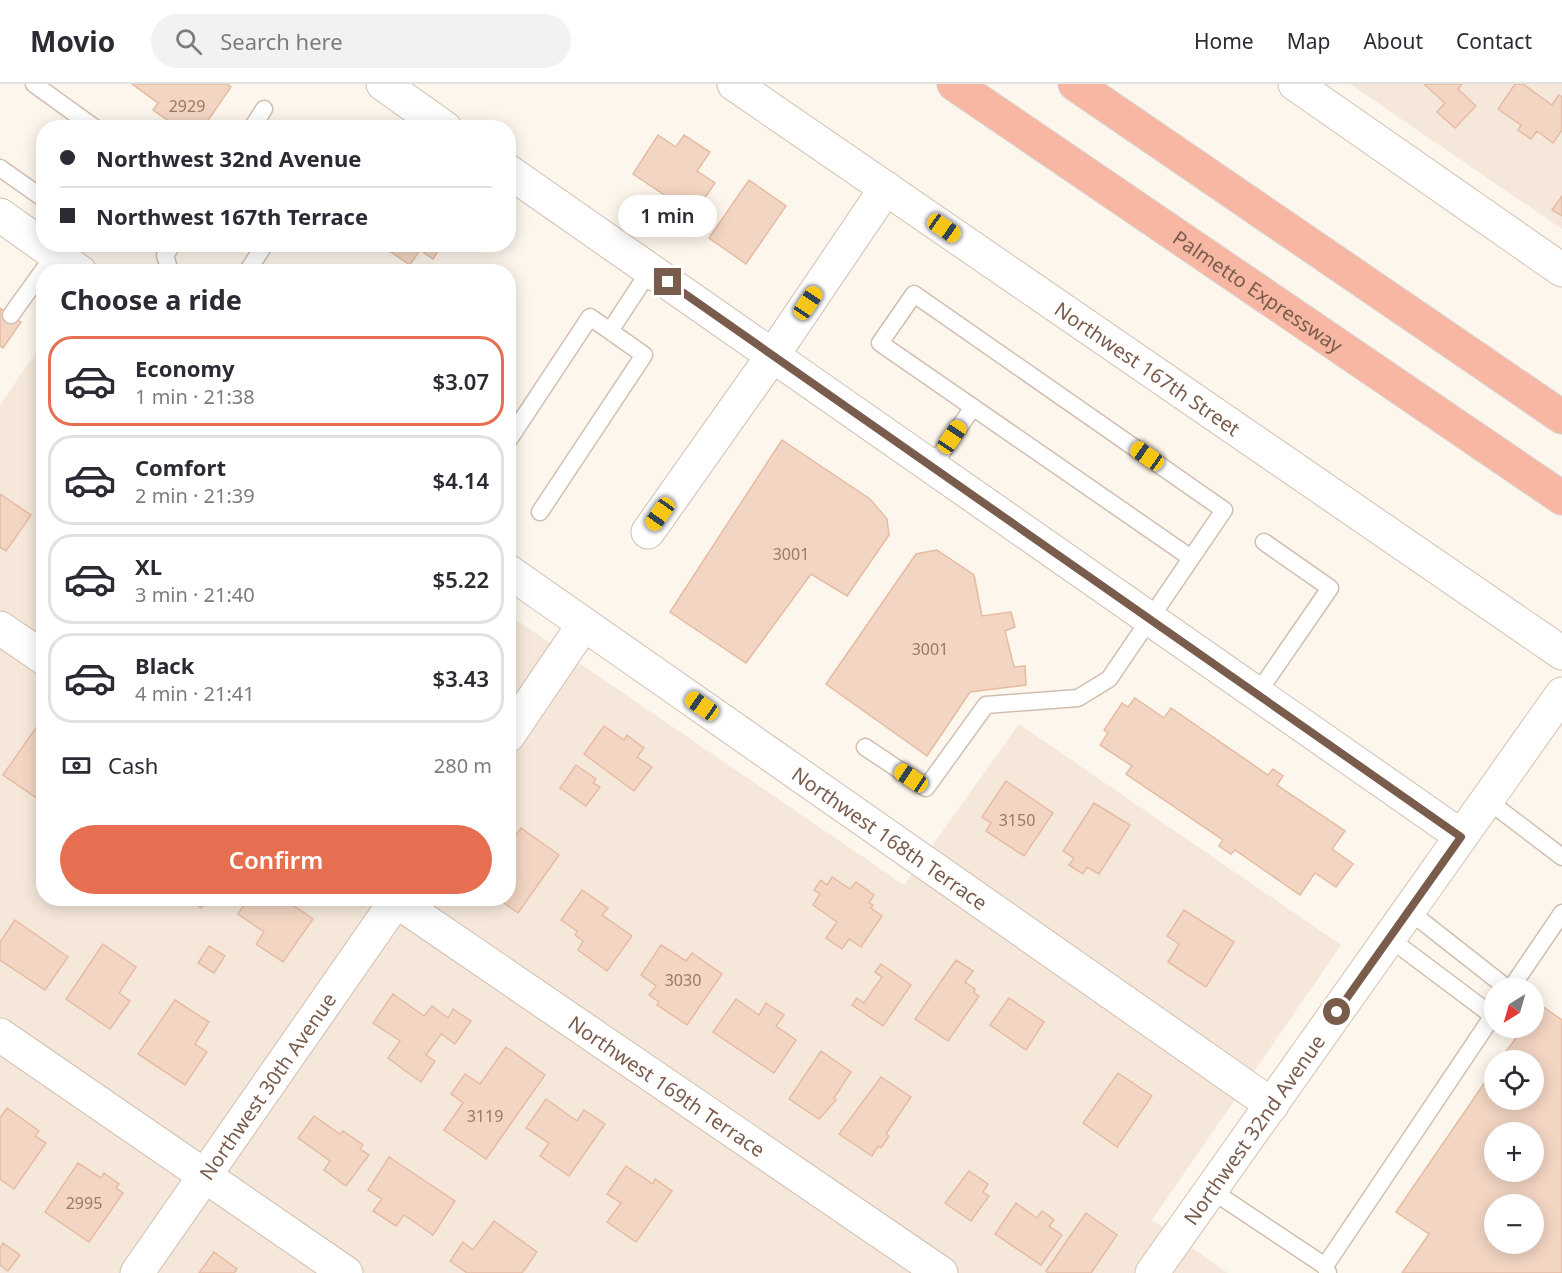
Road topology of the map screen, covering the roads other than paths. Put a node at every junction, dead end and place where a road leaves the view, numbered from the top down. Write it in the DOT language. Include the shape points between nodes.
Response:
graph roads {
  1 [pos="34,84"];
  2 [pos="383,84"];
  3 [pos="734,84"];
  4 [pos="954,84"];
  5 [pos="1075,84"];
  6 [pos="1295,84"];
  7 [pos="264,109"];
  8 [pos="84,120"];
  9 [pos="257,120"];
  10 [pos="435,120"];
  11 [pos="0,168"];
  12 [pos="516,177"];
  13 [pos="886,188"];
  14 [pos="36,193"];
  15 [pos="0,215"];
  16 [pos="36,239"];
  17 [pos="650,270"];
  18 [pos="1562,270"];
  19 [pos="36,284"];
  20 [pos="11,315"];
  21 [pos="610,331"];
  22 [pos="772,355"];
  23 [pos="973,407"];
  24 [pos="1562,417"];
  25 [pos="516,429"];
  26 [pos="932,467"];
  27 [pos="1562,498"];
  28 [pos="540,512"];
  29 [pos="648,532"];
  30 [pos="1264,542"];
  31 [pos="1191,558"];
  32 [pos="516,577"];
  33 [pos="1149,619"];
  34 [pos="584,624"];
  35 [pos="0,628"];
  36 [pos="36,653"];
  37 [pos="1562,653"];
  38 [pos="1257,694"];
  39 [pos="1562,694"];
  40 [pos="516,724"];
  41 [pos="865,747"];
  42 [pos="1487,800"];
  43 [pos="1461,837"];
  44 [pos="1562,857"];
  45 [pos="391,906"];
  46 [pos="404,906"];
  47 [pos="1408,911"];
  48 [pos="1562,913"];
  49 [pos="1389,938"];
  50 [pos="1496,978"];
  51 [pos="1516,978"];
  52 [pos="1484,1008"];
  53 [pos="1484,1029"];
  54 [pos="0,1035"];
  55 [pos="1272,1105"];
  56 [pos="204,1173"];
  57 [pos="1211,1190"];
  58 [pos="1327,1270"];
  59 [pos="137,1273"];
  60 [pos="346,1273"];
  61 [pos="941,1273"];
  62 [pos="1152,1273"];
  1 -- 8 [label="lane"];
  2 -- 10 [label="street"];
  3 -- 13 [label="street, Northwest 167th Street"];
  4 -- 27 [label="highway, Palmetto Expressway"];
  5 -- 24 [label="highway"];
  6 -- 18 [label="street"];
  7 -- 9 [label="lane"];
  11 -- 14 [label="lane"];
  12 -- 17 [label="street"];
  13 -- 22 [label="street"];
  13 -- 37 [label="street, Northwest 167th Street"];
  15 -- 16 [label="street"];
  17 -- 21 [label="lane"];
  17 -- 22 [label="street"];
  19 -- 20 [label="lane"];
  21 -- 25 [label="lane" via="590,317"];
  21 -- 28 [label="lane" via="645,355"];
  22 -- 26 [label="street"];
  22 -- 29 [label="street"];
  23 -- 26 [label="lane"];
  23 -- 31 [label="lane"];
  23 -- 31 [label="lane" via="880,343 914,294 1224,510"];
  26 -- 33 [label="street"];
  30 -- 38 [label="lane" via="1330,588"];
  31 -- 33 [label="lane"];
  32 -- 34 [label="street, Northwest 168th Terrace"];
  33 -- 38 [label="street"];
  33 -- 41 [label="lane" via="1109,679 1078,698 986,705 926,788"];
  34 -- 40 [label="street"];
  34 -- 55 [label="street, Northwest 168th Terrace"];
  35 -- 36 [label="street"];
  38 -- 43 [label="street"];
  39 -- 42 [label="street, Northwest 32nd Avenue"];
  42 -- 43 [label="street, Northwest 32nd Avenue"];
  42 -- 44 [label="lane"];
  43 -- 47 [label="street, Northwest 32nd Avenue"];
  45 -- 56 [label="street, Northwest 30th Avenue"];
  46 -- 61 [label="street, Northwest 169th Terrace"];
  47 -- 49 [label="street, Northwest 32nd Avenue"];
  47 -- 50 [label="lane"];
  48 -- 51 [label="lane"];
  49 -- 52 [label="lane"];
  49 -- 55 [label="street, Northwest 32nd Avenue"];
  53 -- 58 [label="lane"];
  54 -- 56 [label="street"];
  55 -- 57 [label="street, Northwest 32nd Avenue"];
  56 -- 59 [label="street, Northwest 30th Avenue"];
  56 -- 60 [label="street"];
  57 -- 58 [label="lane"];
  57 -- 62 [label="street, Northwest 32nd Avenue"];
}
